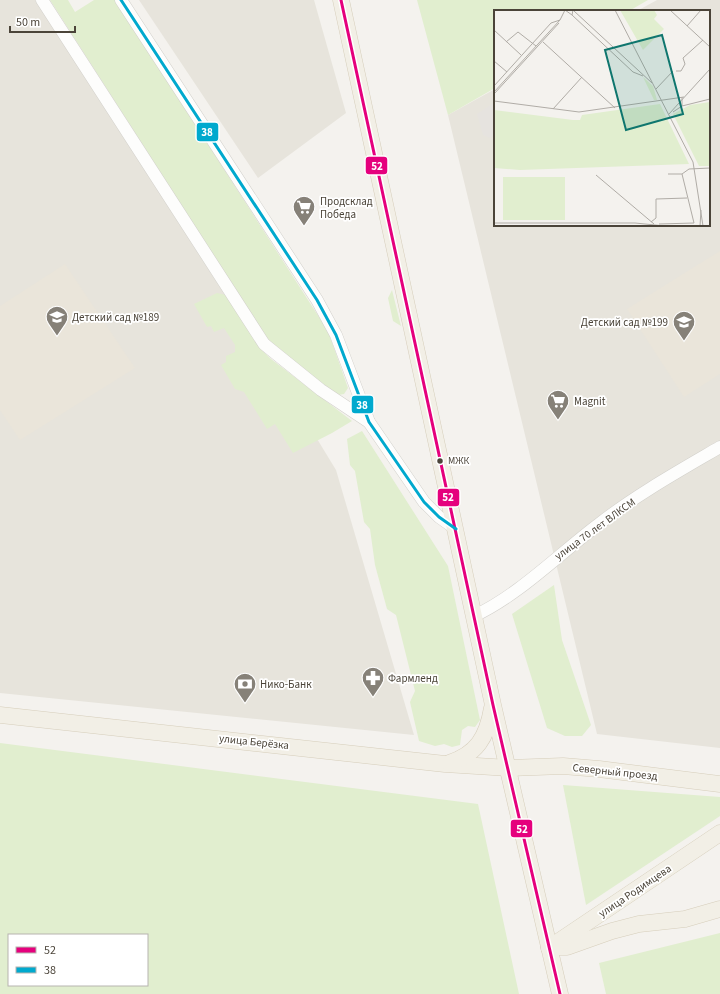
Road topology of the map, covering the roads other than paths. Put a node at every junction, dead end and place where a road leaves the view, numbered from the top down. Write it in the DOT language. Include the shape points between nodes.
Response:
graph roads {
  1 [pos="42,0"];
  2 [pos="121,0"];
  3 [pos="341,0"];
  4 [pos="369,422"];
  5 [pos="720,448"];
  6 [pos="456,529"];
  7 [pos="474,616"];
  8 [pos="493,704"];
  9 [pos="0,715"];
  10 [pos="445,764"];
  11 [pos="509,768"];
  12 [pos="720,784"];
  13 [pos="720,833"];
  14 [pos="720,909"];
  15 [pos="549,948"];
  16 [pos="560,994"];
  1 -- 4 [label="street" via="264,344 321,390"];
  2 -- 4 [label="street" via="317,300 336,335"];
  3 -- 6 [label="main road"];
  4 -- 6 [label="street" via="424,502"];
  5 -- 7 [label="street, улица 70 лет ВЛКСМ" via="675,473 601,522 489,609"];
  6 -- 7 [label="main road"];
  7 -- 8 [label="main road"];
  8 -- 10 [label="main road" via="489,727 477,747 461,759"];
  8 -- 11 [label="main road"];
  9 -- 10 [label="main road, улица Берёзка"];
  10 -- 11 [label="main road, улица Берёзка"];
  11 -- 12 [label="main road, Северный проезд" via="563,766"];
  11 -- 15 [label="main road"];
  13 -- 15 [label="main road, улица Родимцева"];
  14 -- 15 [label="main road" via="685,919 639,924 567,947"];
  15 -- 16 [label="main road"];
}
